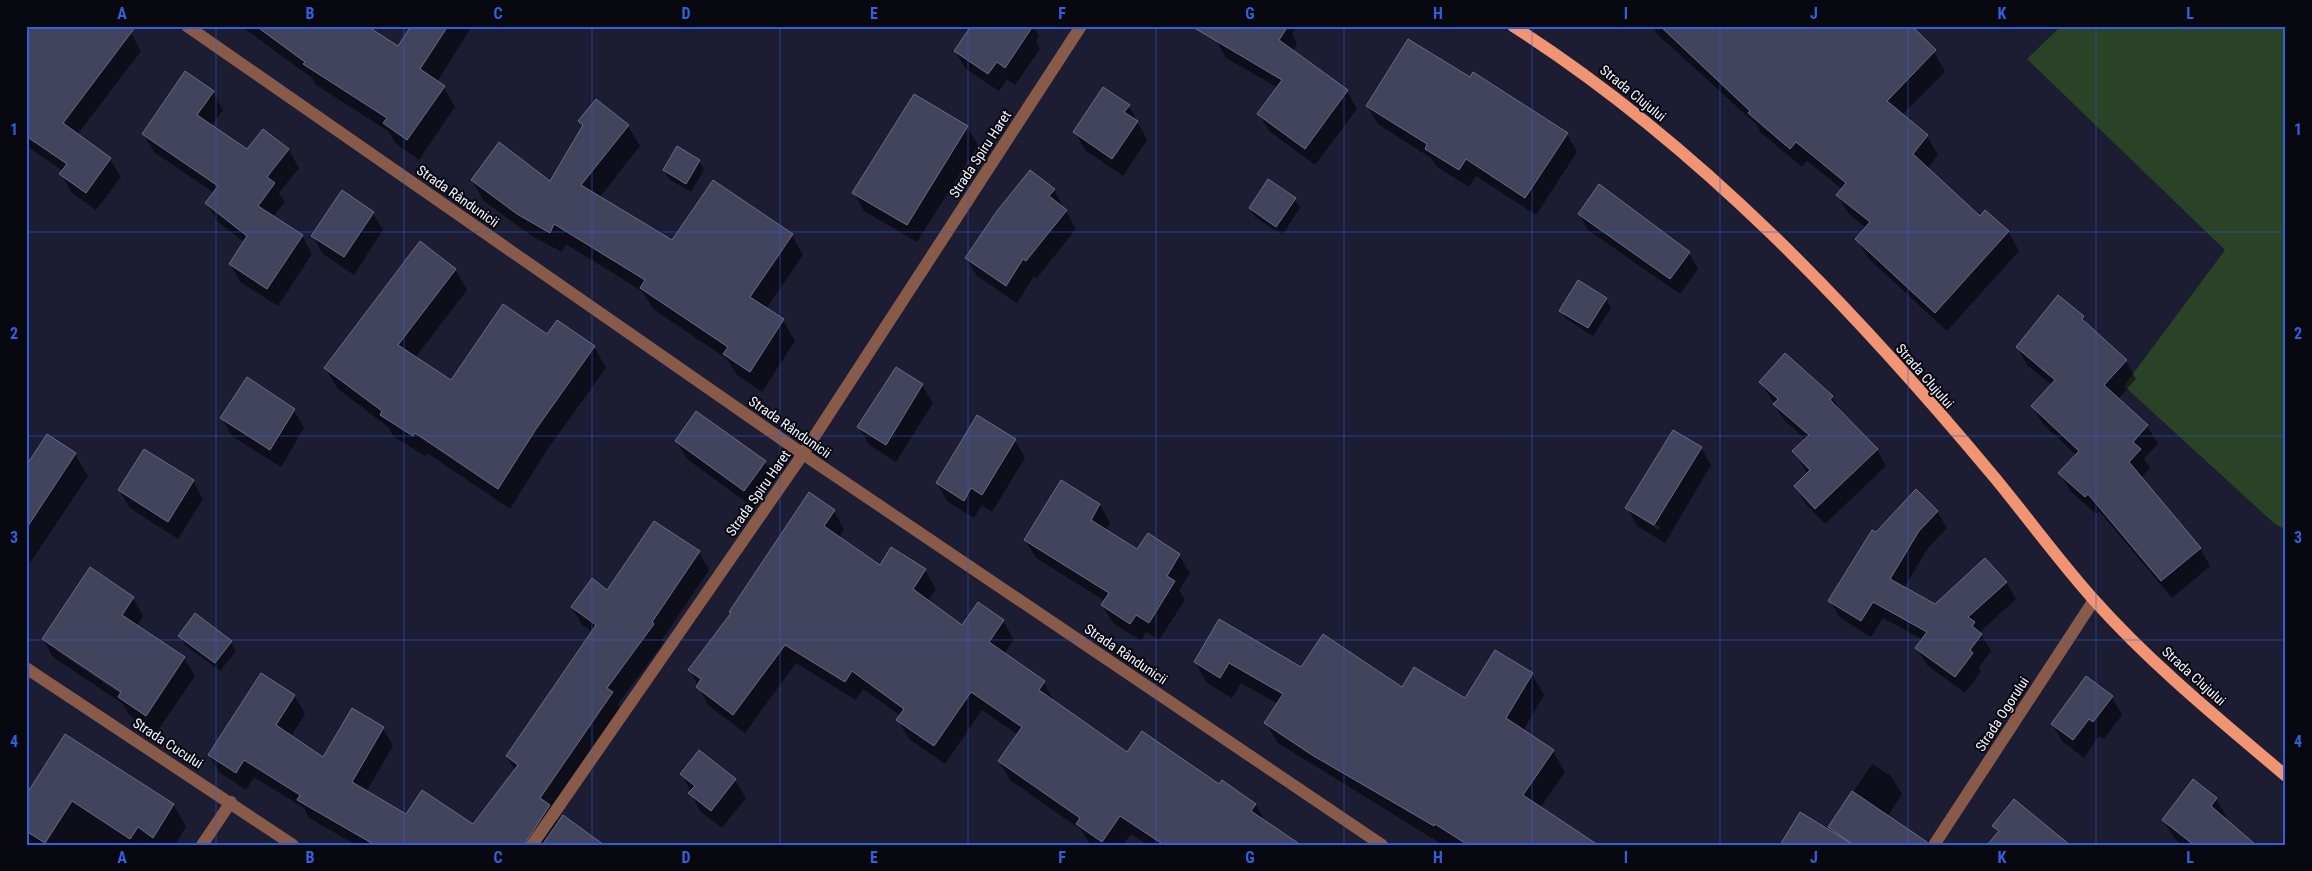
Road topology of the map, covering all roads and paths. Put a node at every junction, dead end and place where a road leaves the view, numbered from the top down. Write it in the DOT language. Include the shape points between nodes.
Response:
graph roads {
  1 [pos="187,26"];
  2 [pos="1081,26"];
  3 [pos="1513,26"];
  4 [pos="803,454"];
  5 [pos="2094,600"];
  6 [pos="26,668"];
  7 [pos="2286,776"];
  8 [pos="231,802"];
  9 [pos="202,845"];
  10 [pos="293,845"];
  11 [pos="532,845"];
  12 [pos="1382,845"];
  13 [pos="1934,845"];
  1 -- 4 [label="street, Strada Rândunicii"];
  2 -- 4 [label="street, Strada Spiru Haret"];
  3 -- 5 [label="main road, Strada Clujului" via="1570,63 1644,120 1830,291 1994,476"];
  4 -- 11 [label="street, Strada Spiru Haret"];
  4 -- 12 [label="street, Strada Rândunicii"];
  5 -- 7 [label="main road, Strada Clujului" via="2169,676"];
  5 -- 13 [label="street, Strada Ogorului"];
  6 -- 8 [label="street, Strada Cucului"];
  8 -- 9 [label="street"];
  8 -- 10 [label="street, Strada Cucului"];
}
